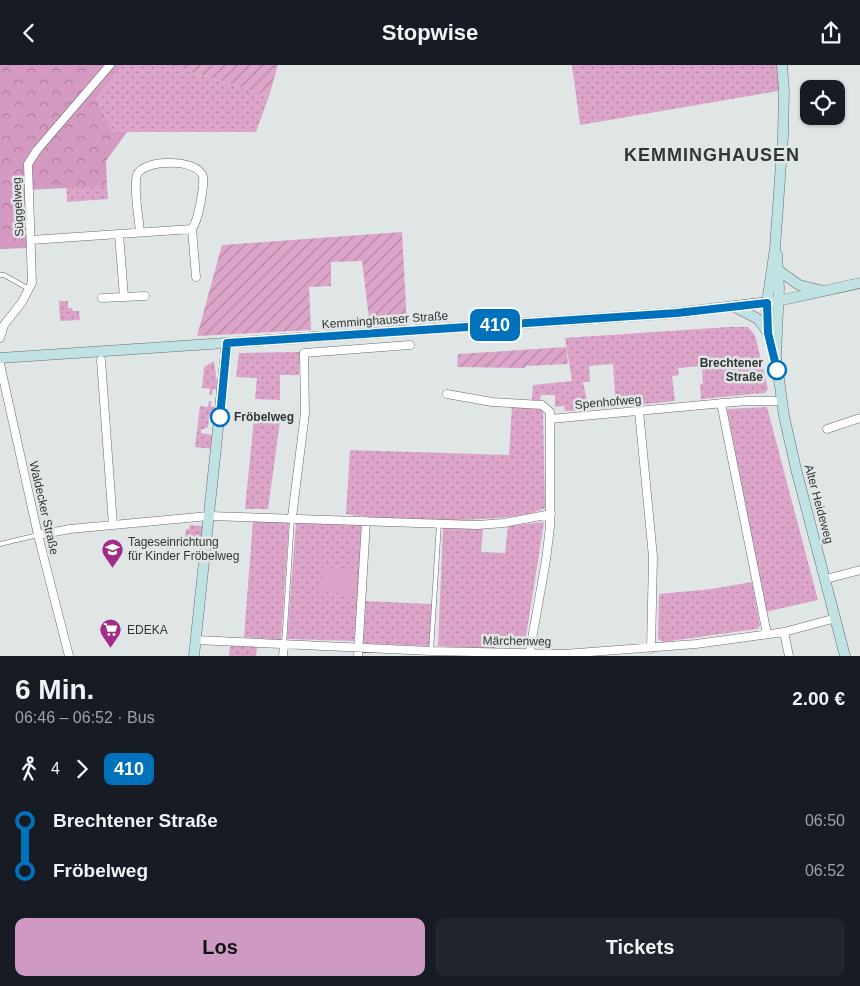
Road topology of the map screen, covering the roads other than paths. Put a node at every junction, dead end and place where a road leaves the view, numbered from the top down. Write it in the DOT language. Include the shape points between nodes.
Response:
graph roads {
  1 [pos="110,65"];
  2 [pos="782,65"];
  3 [pos="192,229"];
  4 [pos="140,232"];
  5 [pos="120,234"];
  6 [pos="32,239"];
  7 [pos="775,248"];
  8 [pos="195,261"];
  9 [pos="185,262"];
  10 [pos="778,270"];
  11 [pos="2,274"];
  12 [pos="196,277"];
  13 [pos="860,283"];
  14 [pos="30,289"];
  15 [pos="824,291"];
  16 [pos="145,296"];
  17 [pos="124,297"];
  18 [pos="102,298"];
  19 [pos="778,301"];
  20 [pos="767,303"];
  21 [pos="734,307"];
  22 [pos="768,333"];
  23 [pos="0,338"];
  24 [pos="227,343"];
  25 [pos="410,345"];
  26 [pos="776,357"];
  27 [pos="0,358"];
  28 [pos="101,360"];
  29 [pos="0,364"];
  30 [pos="1,377"];
  31 [pos="447,394"];
  32 [pos="781,401"];
  33 [pos="721,403"];
  34 [pos="639,411"];
  35 [pos="860,417"];
  36 [pos="550,419"];
  37 [pos="827,429"];
  38 [pos="550,514"];
  39 [pos="209,516"];
  40 [pos="292,517"];
  41 [pos="366,521"];
  42 [pos="439,523"];
  43 [pos="113,525"];
  44 [pos="38,535"];
  45 [pos="0,544"];
  46 [pos="860,570"];
  47 [pos="826,579"];
  48 [pos="836,618"];
  49 [pos="784,632"];
  50 [pos="767,633"];
  51 [pos="196,641"];
  52 [pos="284,645"];
  53 [pos="358,647"];
  54 [pos="651,649"];
  55 [pos="432,654"];
  56 [pos="529,654"];
  57 [pos="618,654"];
  58 [pos="69,656"];
  59 [pos="194,656"];
  60 [pos="283,656"];
  61 [pos="358,656"];
  62 [pos="789,656"];
  63 [pos="845,656"];
  1 -- 6 [label="street, Süggelweg" via="28,164"];
  2 -- 7 [label="street" via="784,99"];
  3 -- 4 [label="street"];
  3 -- 4 [label="street" via="199,213 201,172 189,164 152,164 143,167 136,178"];
  3 -- 8 [label="street"];
  4 -- 5 [label="street"];
  5 -- 6 [label="street"];
  5 -- 17 [label="street"];
  6 -- 14 [label="street, Süggelweg" via="33,277"];
  7 -- 10 [label="street"];
  7 -- 20 [label="street"];
  8 -- 9 [label="street"];
  8 -- 12 [label="street"];
  10 -- 15 [label="street" via="798,285"];
  10 -- 19 [label="street"];
  11 -- 14 [label="lane"];
  13 -- 15 [label="street, Kemminghauser Straße"];
  14 -- 23 [label="street, Süggelweg" via="4,325"];
  15 -- 19 [label="street, Kemminghauser Straße"];
  16 -- 17 [label="street"];
  17 -- 18 [label="street"];
  19 -- 20 [label="street, Kemminghauser Straße"];
  19 -- 26 [label="street, Alter Heideweg"];
  20 -- 21 [label="street, Kemminghauser Straße"];
  20 -- 22 [label="street, Alter Heideweg"];
  21 -- 22 [label="street" via="758,319"];
  21 -- 24 [label="street, Kemminghauser Straße"];
  22 -- 26 [label="street, Alter Heideweg"];
  24 -- 27 [label="street, Kemminghauser Straße"];
  24 -- 39 [label="street"];
  25 -- 40 [label="street" via="304,353 305,413"];
  26 -- 32 [label="street, Alter Heideweg"];
  28 -- 43 [label="street"];
  29 -- 30 [label="street, Waldecker Straße"];
  30 -- 44 [label="street, Waldecker Straße"];
  31 -- 36 [label="street" via="492,402 542,405 550,411"];
  32 -- 33 [label="street, Spenhofweg"];
  32 -- 47 [label="street, Alter Heideweg"];
  33 -- 34 [label="street, Spenhofweg"];
  33 -- 50 [label="street"];
  34 -- 36 [label="street, Spenhofweg"];
  34 -- 54 [label="street" via="653,557"];
  35 -- 37 [label="street"];
  36 -- 38 [label="street"];
  38 -- 42 [label="street" via="487,524"];
  38 -- 56 [label="street" via="546,560"];
  39 -- 40 [label="street"];
  39 -- 43 [label="street"];
  39 -- 51 [label="street"];
  40 -- 41 [label="street"];
  40 -- 52 [label="lane"];
  41 -- 42 [label="street"];
  41 -- 53 [label="street"];
  42 -- 55 [label="lane"];
  43 -- 44 [label="street"];
  44 -- 45 [label="lane"];
  44 -- 58 [label="street, Waldecker Straße"];
  46 -- 47 [label="street"];
  47 -- 48 [label="street, Alter Heideweg"];
  48 -- 49 [label="street, Märchenweg"];
  48 -- 63 [label="street, Alter Heideweg"];
  49 -- 50 [label="street, Märchenweg"];
  49 -- 62 [label="street"];
  50 -- 54 [label="street, Märchenweg"];
  51 -- 52 [label="street, Märchenweg"];
  51 -- 59 [label="street"];
  52 -- 53 [label="street, Märchenweg"];
  52 -- 60 [label="street"];
  53 -- 55 [label="street, Märchenweg"];
  53 -- 61 [label="street"];
  54 -- 57 [label="street, Märchenweg"];
  55 -- 56 [label="street, Märchenweg"];
  56 -- 57 [label="street, Märchenweg"];
}
